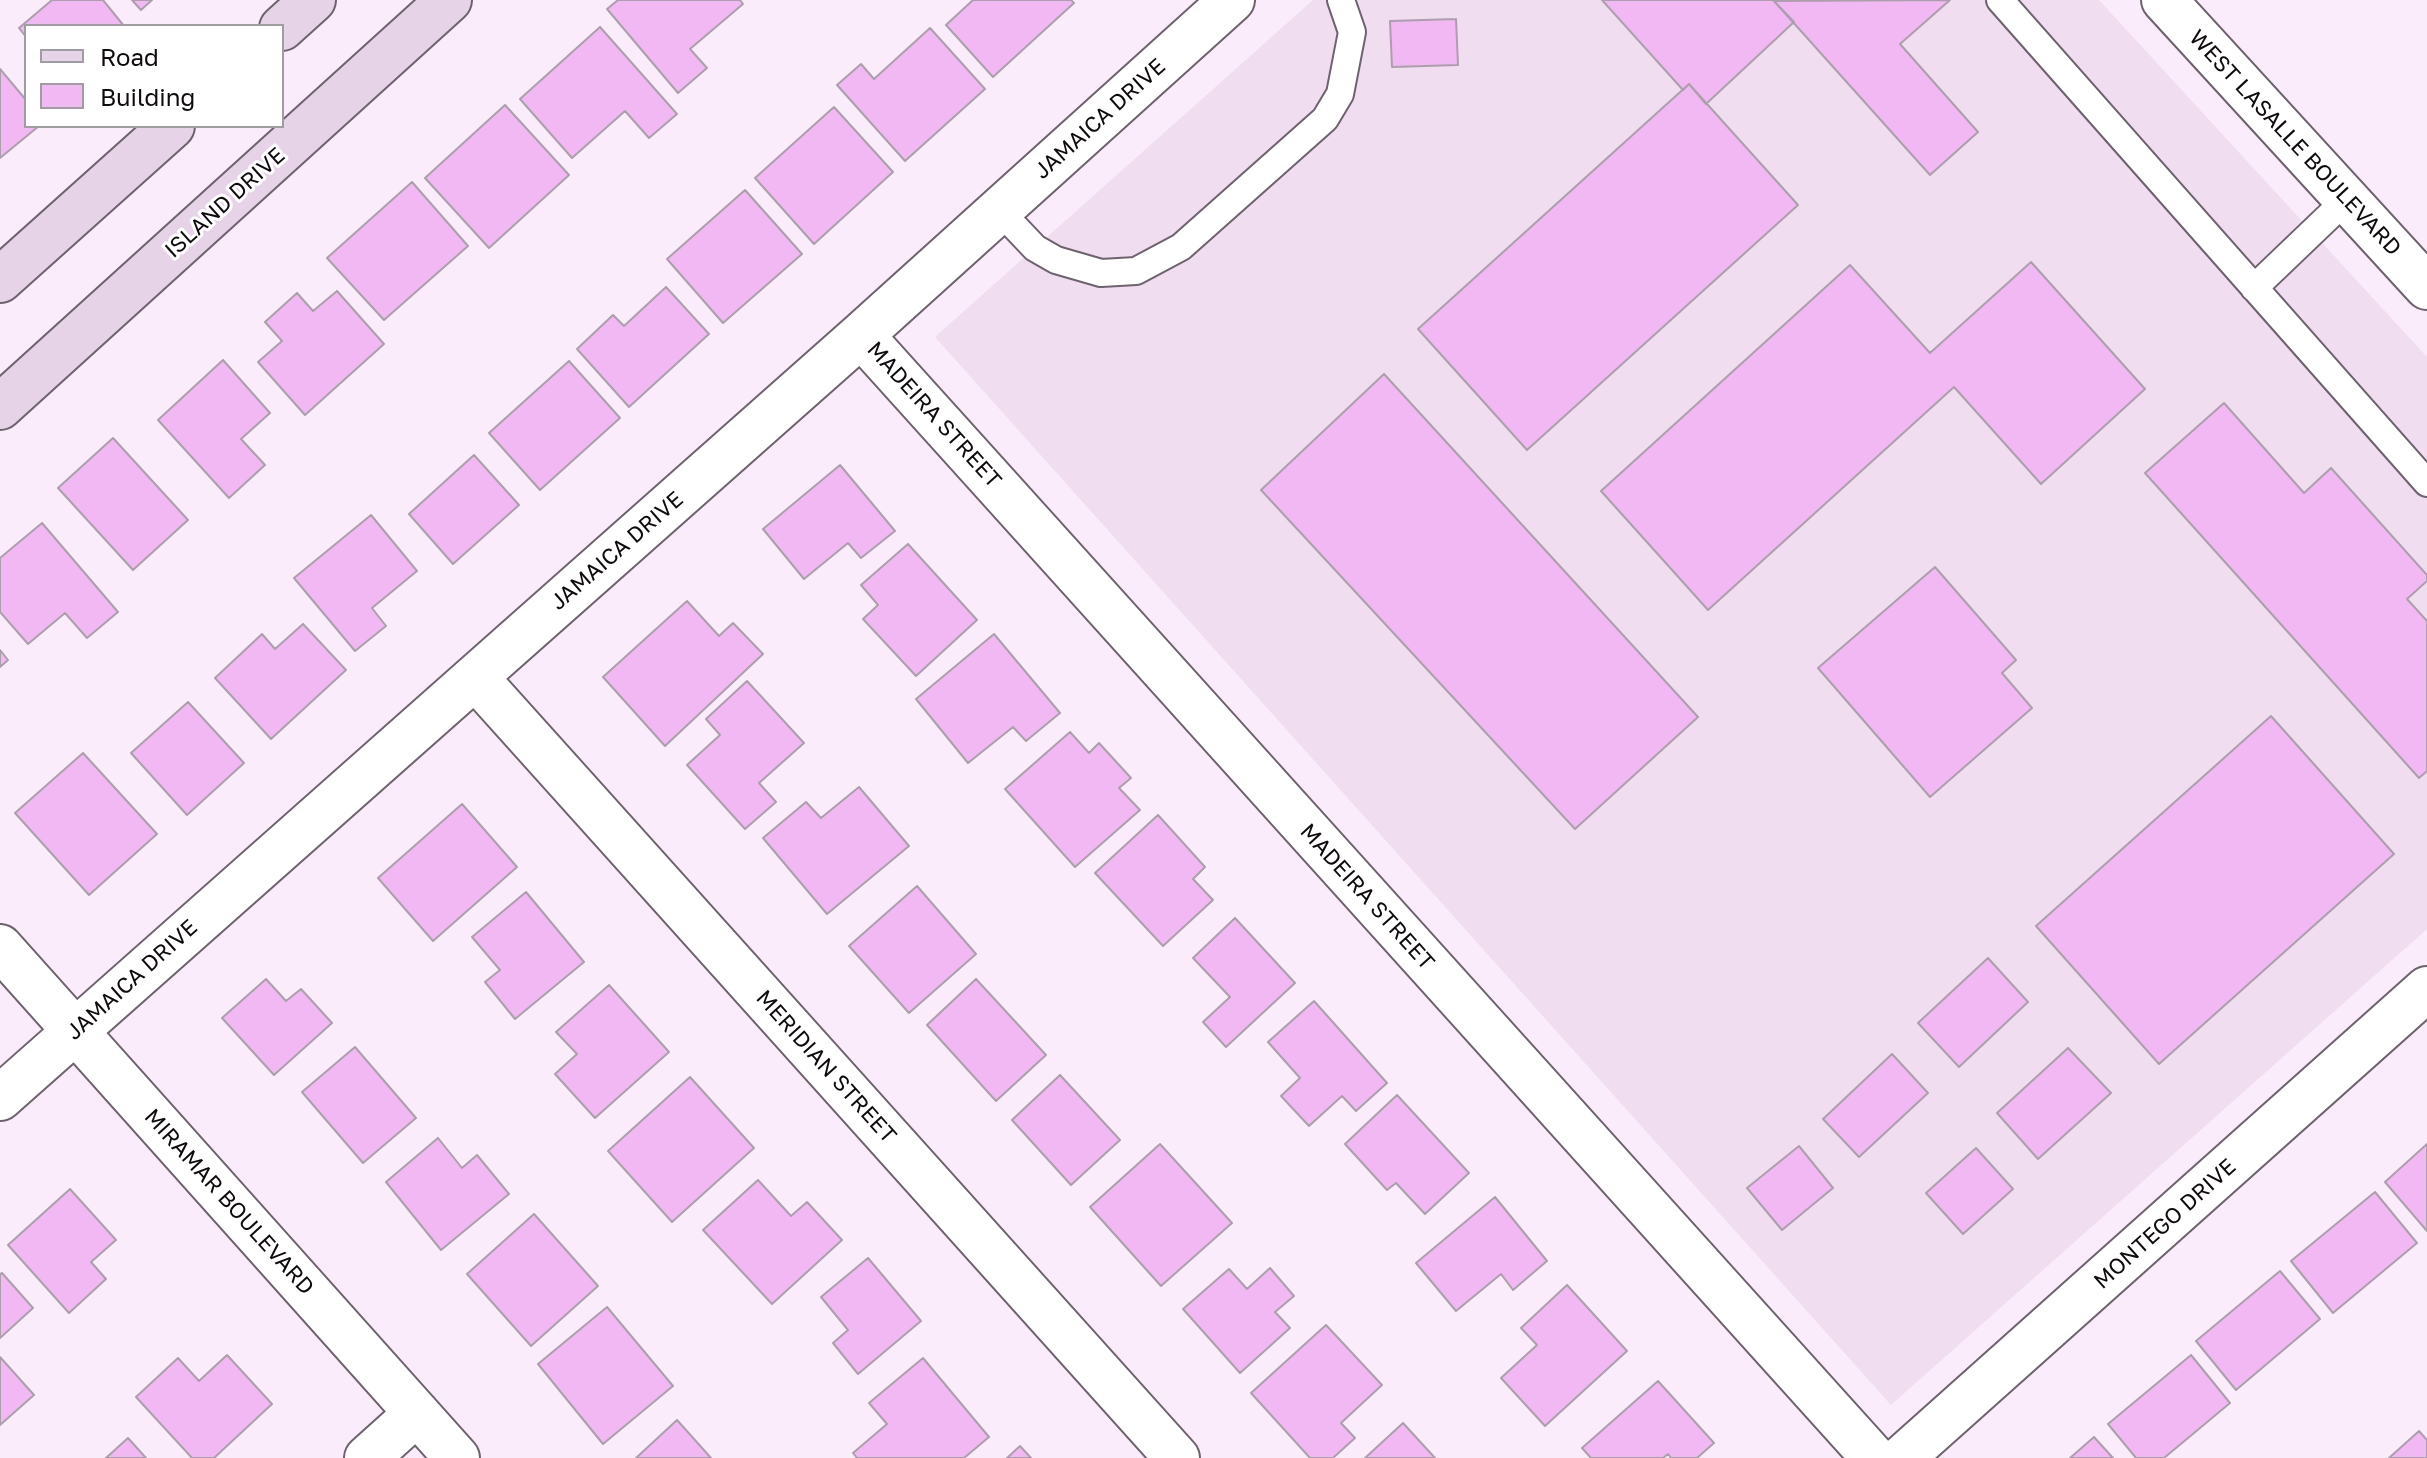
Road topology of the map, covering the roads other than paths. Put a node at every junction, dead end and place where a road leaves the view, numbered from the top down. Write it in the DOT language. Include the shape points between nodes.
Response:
graph roads {
  1 [pos="313,0"];
  2 [pos="449,0"];
  3 [pos="1232,0"];
  4 [pos="1341,0"];
  5 [pos="2000,0"];
  6 [pos="2164,0"];
  7 [pos="284,26"];
  8 [pos="170,128"];
  9 [pos="2347,199"];
  10 [pos="999,210"];
  11 [pos="0,280"];
  12 [pos="2427,287"];
  13 [pos="2254,288"];
  14 [pos="861,335"];
  15 [pos="0,407"];
  16 [pos="2427,483"];
  17 [pos="475,677"];
  18 [pos="0,947"];
  19 [pos="2427,989"];
  20 [pos="75,1030"];
  21 [pos="0,1098"];
  22 [pos="417,1413"];
  23 [pos="367,1458"];
  24 [pos="457,1458"];
  25 [pos="1177,1458"];
  26 [pos="1874,1458"];
  27 [pos="1902,1458"];
  1 -- 7 [label="street"];
  2 -- 15 [label="street, ISLAND DRIVE"];
  3 -- 10 [label="street, JAMAICA DRIVE"];
  4 -- 10 [label="lane" via="1352,32 1340,94 1325,119 1181,247 1136,271 1101,273 1035,248"];
  5 -- 13 [label="lane"];
  6 -- 9 [label="street, WEST LASALLE BOULEVARD"];
  8 -- 11 [label="street"];
  9 -- 12 [label="street, WEST LASALLE BOULEVARD"];
  9 -- 13 [label="lane"];
  10 -- 14 [label="street, JAMAICA DRIVE"];
  13 -- 16 [label="lane"];
  14 -- 17 [label="street, JAMAICA DRIVE"];
  14 -- 26 [label="street, MADEIRA STREET"];
  17 -- 20 [label="street, JAMAICA DRIVE"];
  17 -- 25 [label="street, MERIDIAN STREET"];
  18 -- 20 [label="street, MIRAMAR BOULEVARD"];
  19 -- 27 [label="street, MONTEGO DRIVE"];
  20 -- 21 [label="street, JAMAICA DRIVE"];
  20 -- 22 [label="street, MIRAMAR BOULEVARD"];
  22 -- 23 [label="street"];
  22 -- 24 [label="street, MIRAMAR BOULEVARD"];
}
